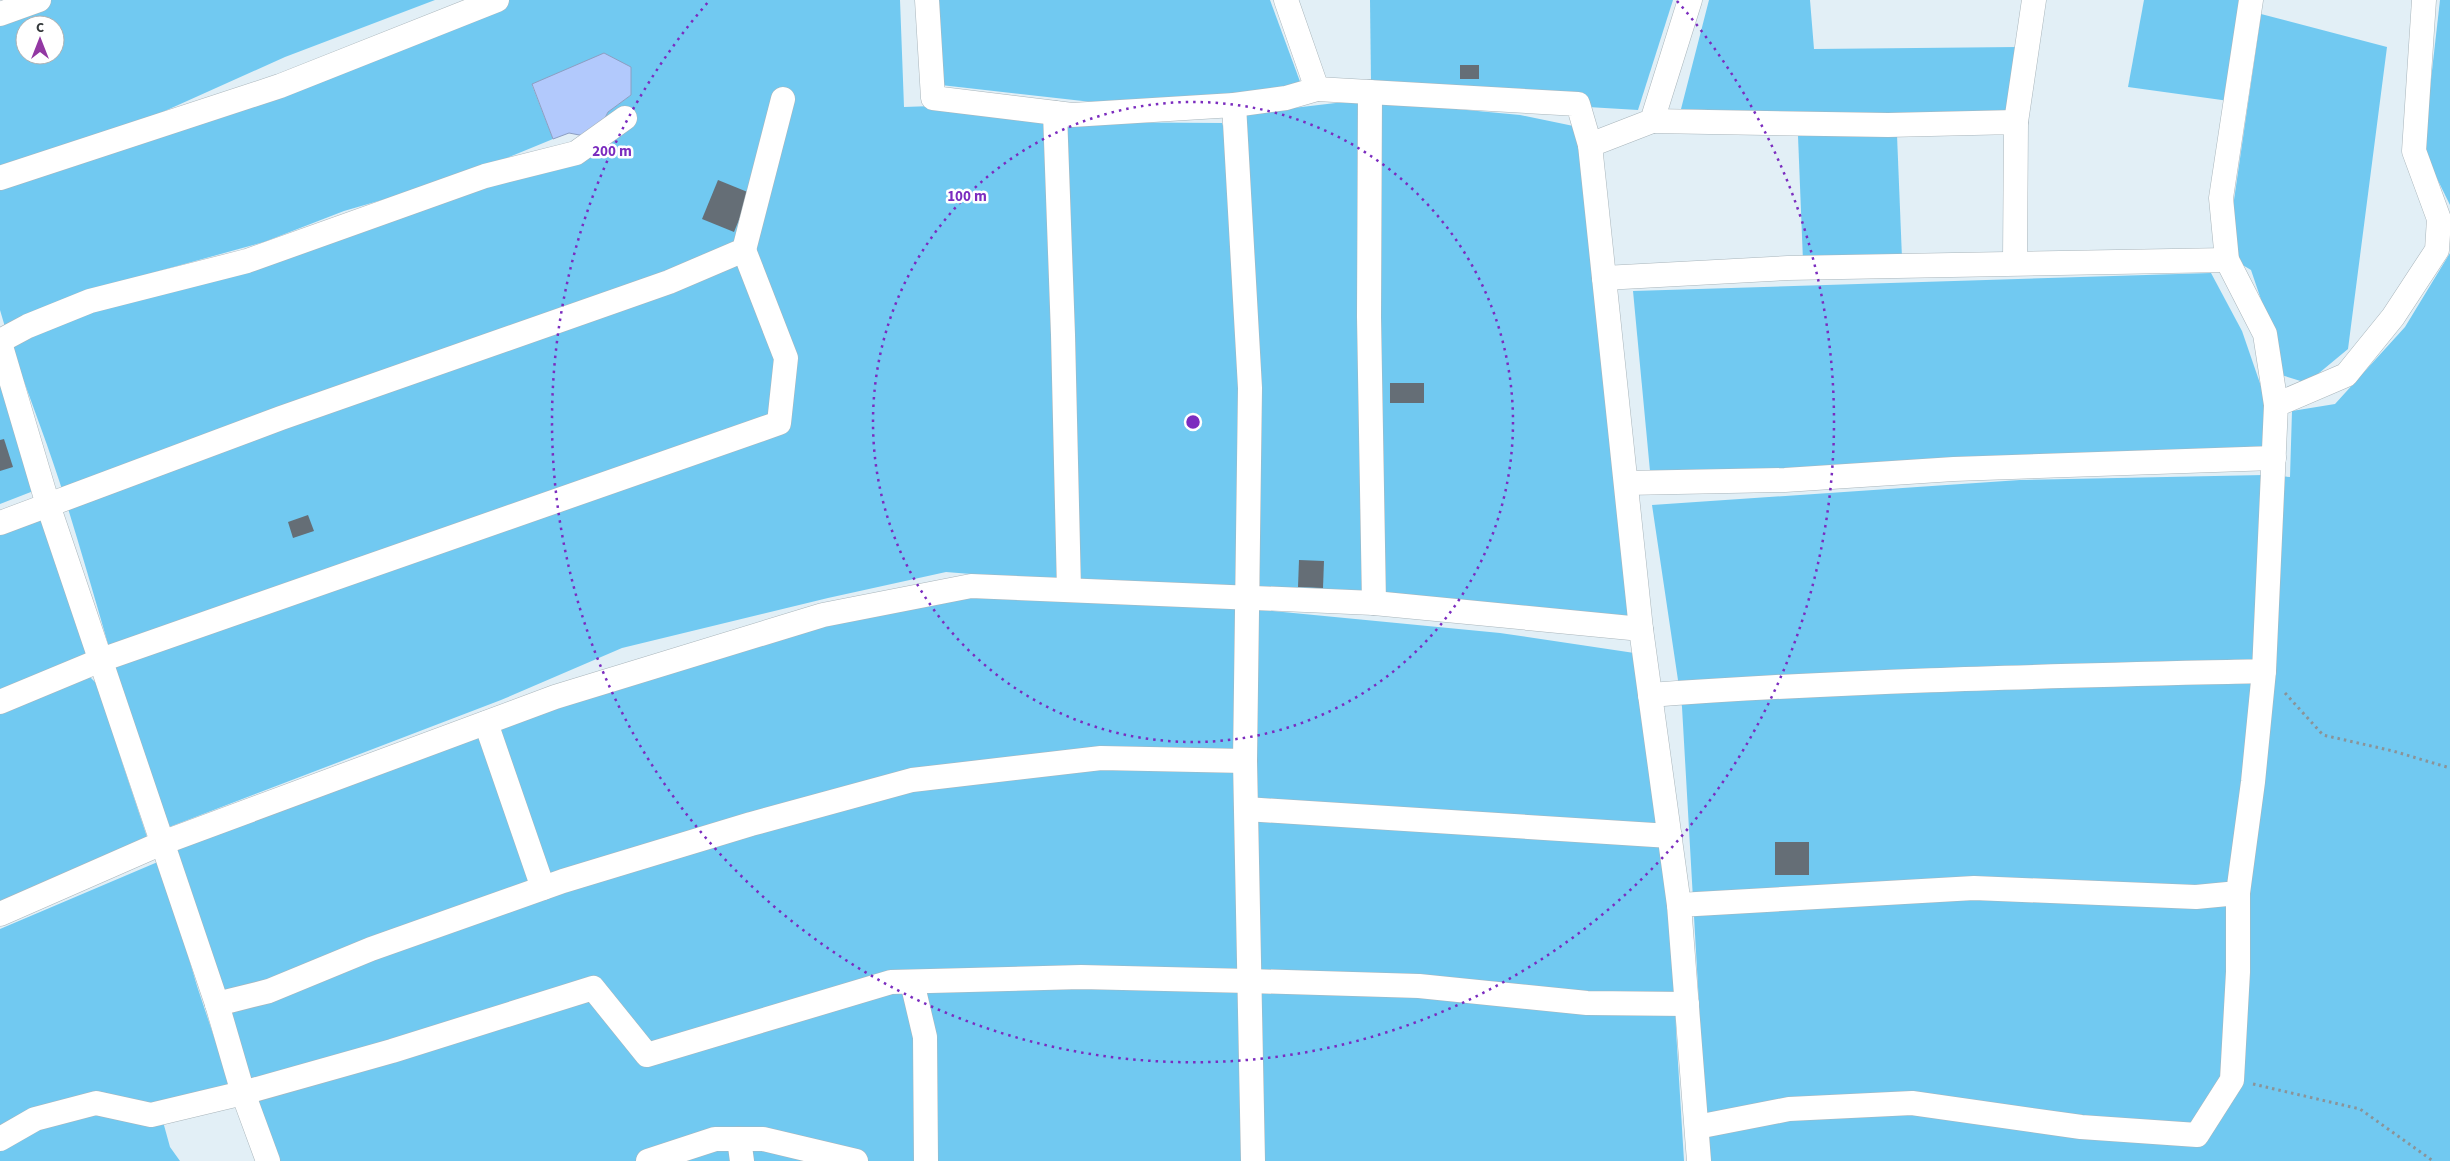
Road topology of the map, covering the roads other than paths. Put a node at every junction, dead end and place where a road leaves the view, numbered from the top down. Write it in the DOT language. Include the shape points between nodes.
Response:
graph roads {
  1 [pos="39,0"];
  2 [pos="497,0"];
  3 [pos="927,0"];
  4 [pos="1286,0"];
  5 [pos="1690,0"];
  6 [pos="2034,0"];
  7 [pos="2251,0"];
  8 [pos="2424,0"];
  9 [pos="0,14"];
  10 [pos="1317,89"];
  11 [pos="1370,92"];
  12 [pos="783,99"];
  13 [pos="1234,105"];
  14 [pos="1055,113"];
  15 [pos="624,118"];
  16 [pos="1652,121"];
  17 [pos="2016,122"];
  18 [pos="1590,145"];
  19 [pos="0,178"];
  20 [pos="744,250"];
  21 [pos="2227,260"];
  22 [pos="2015,262"];
  23 [pos="1604,278"];
  24 [pos="0,342"];
  25 [pos="2276,405"];
  26 [pos="2274,458"];
  27 [pos="1626,483"];
  28 [pos="48,505"];
  29 [pos="0,523"];
  30 [pos="1069,590"];
  31 [pos="1248,597"];
  32 [pos="1374,603"];
  33 [pos="1641,629"];
  34 [pos="101,660"];
  35 [pos="2264,671"];
  36 [pos="1650,695"];
  37 [pos="0,702"];
  38 [pos="486,723"];
  39 [pos="1245,761"];
  40 [pos="1246,809"];
  41 [pos="1670,836"];
  42 [pos="162,843"];
  43 [pos="543,888"];
  44 [pos="2238,893"];
  45 [pos="1680,906"];
  46 [pos="0,914"];
  47 [pos="1249,981"];
  48 [pos="912,982"];
  49 [pos="217,1004"];
  50 [pos="1687,1004"];
  51 [pos="243,1094"];
  52 [pos="1697,1127"];
  53 [pos="0,1139"];
  54 [pos="741,1150"];
  55 [pos="268,1161"];
  56 [pos="648,1161"];
  57 [pos="856,1161"];
  58 [pos="926,1161"];
  59 [pos="1253,1161"];
  60 [pos="1699,1161"];
  1 -- 9 [label="lane"];
  2 -- 19 [label="lane" via="280,86"];
  3 -- 14 [label="lane" via="933,98"];
  4 -- 10 [label="lane"];
  5 -- 16 [label="lane"];
  6 -- 17 [label="lane"];
  7 -- 21 [label="lane" via="2221,198"];
  8 -- 25 [label="lane" via="2414,151 2439,219 2437,250 2393,317 2346,376"];
  10 -- 11 [label="lane"];
  10 -- 13 [label="lane" via="1286,98"];
  11 -- 18 [label="lane" via="1578,104"];
  11 -- 32 [label="lane" via="1369,317"];
  12 -- 20 [label="lane"];
  13 -- 14 [label="lane" via="1072,115"];
  13 -- 31 [label="lane" via="1250,388"];
  14 -- 30 [label="lane"];
  15 -- 24 [label="lane" via="576,153 485,176 247,261 90,301 28,326"];
  16 -- 17 [label="lane" via="1888,126"];
  16 -- 18 [label="lane"];
  17 -- 22 [label="lane"];
  18 -- 23 [label="lane"];
  20 -- 28 [label="lane" via="668,282 281,418"];
  20 -- 34 [label="lane" via="786,358 779,422"];
  21 -- 22 [label="lane"];
  21 -- 25 [label="lane" via="2265,334"];
  22 -- 23 [label="lane" via="1788,268"];
  23 -- 27 [label="lane"];
  24 -- 28 [label="lane"];
  25 -- 26 [label="lane"];
  26 -- 27 [label="lane" via="1954,469 1785,480"];
  26 -- 35 [label="lane"];
  27 -- 33 [label="lane"];
  28 -- 29 [label="lane"];
  28 -- 34 [label="lane"];
  30 -- 31 [label="lane"];
  30 -- 38 [label="lane" via="971,586 823,615 555,697"];
  31 -- 32 [label="lane"];
  31 -- 39 [label="lane"];
  32 -- 33 [label="lane"];
  33 -- 36 [label="lane"];
  34 -- 37 [label="lane"];
  34 -- 42 [label="lane"];
  35 -- 36 [label="lane" via="2028,677"];
  35 -- 44 [label="lane"];
  36 -- 41 [label="lane"];
  38 -- 42 [label="lane"];
  38 -- 43 [label="lane"];
  39 -- 40 [label="lane"];
  39 -- 43 [label="lane" via="1101,758 912,780 751,824"];
  40 -- 41 [label="lane"];
  40 -- 47 [label="lane"];
  41 -- 45 [label="lane"];
  42 -- 46 [label="lane"];
  42 -- 49 [label="lane"];
  43 -- 49 [label="lane" via="371,949 269,991"];
  44 -- 45 [label="lane" via="2196,897 1974,888"];
  44 -- 52 [label="lane" via="2238,972 2232,1080 2197,1135 2081,1127 1912,1103 1790,1109"];
  45 -- 50 [label="lane"];
  47 -- 48 [label="lane" via="1081,977"];
  47 -- 50 [label="lane" via="1419,986 1587,1003"];
  47 -- 59 [label="lane"];
  48 -- 51 [label="lane" via="891,982 647,1055 593,988"];
  48 -- 58 [label="lane" via="925,1038"];
  49 -- 51 [label="lane"];
  50 -- 52 [label="lane"];
  51 -- 53 [label="lane" via="151,1115 96,1103 35,1119"];
  51 -- 55 [label="lane"];
  52 -- 60 [label="lane"];
  54 -- 56 [label="lane" via="715,1139"];
  54 -- 57 [label="lane" via="763,1139"];
}
